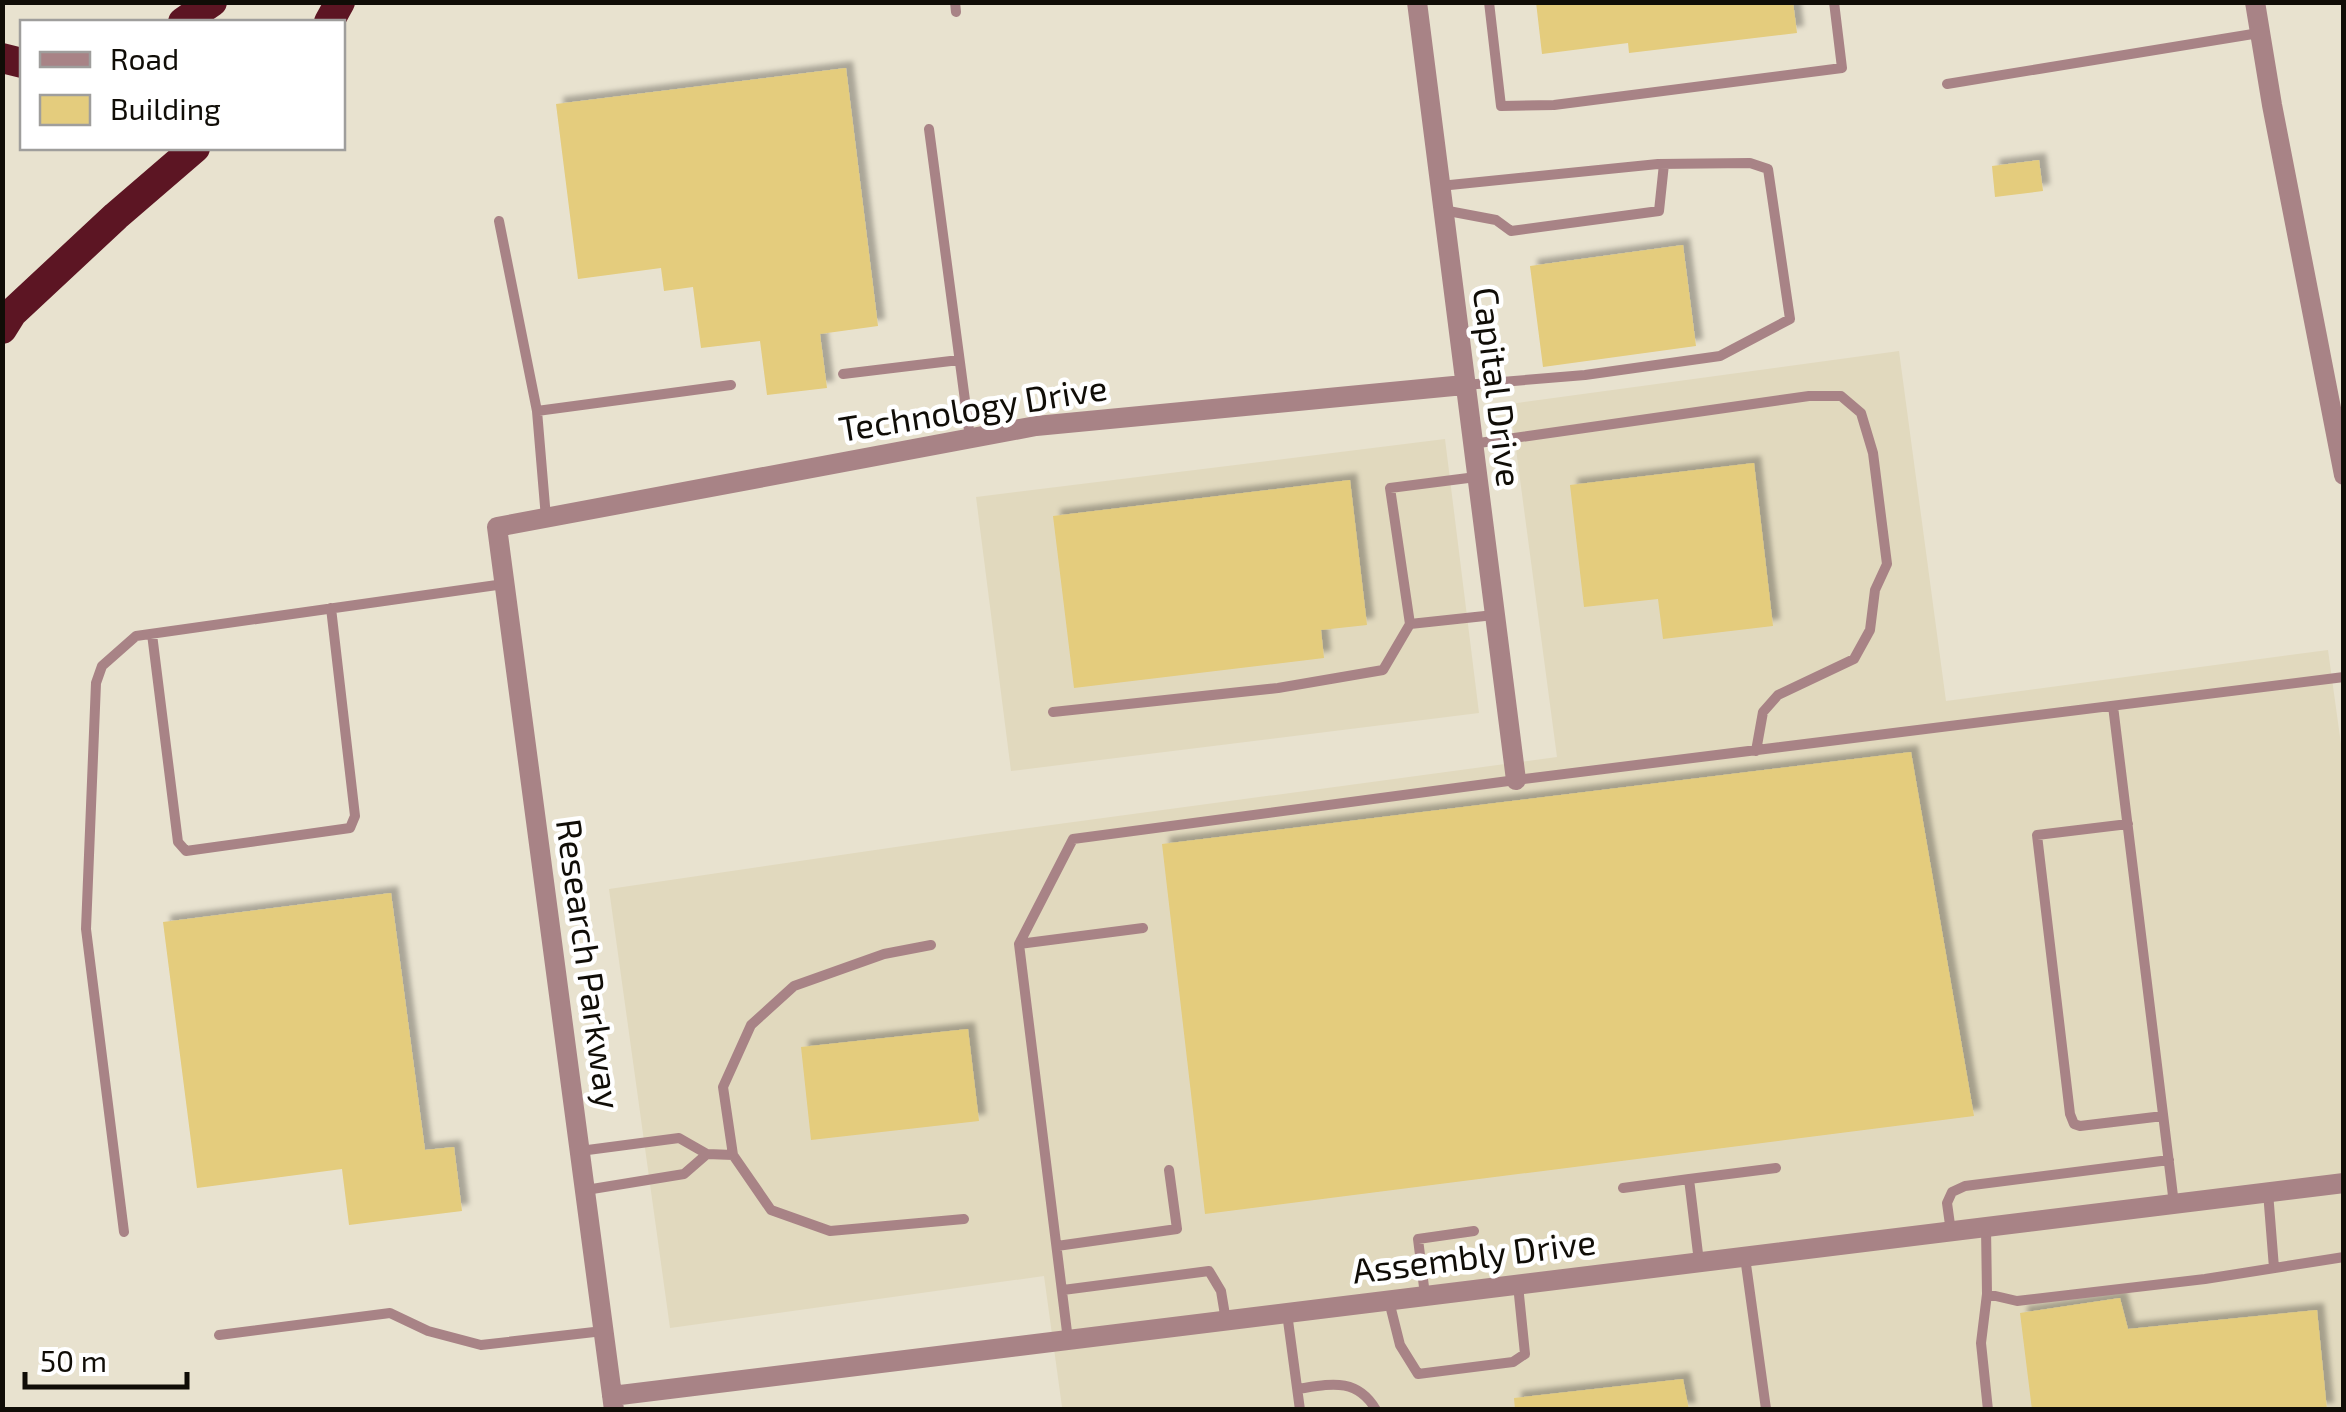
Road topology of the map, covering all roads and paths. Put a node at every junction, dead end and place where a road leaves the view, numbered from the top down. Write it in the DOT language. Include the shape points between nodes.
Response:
graph roads {
  1 [pos="212,2"];
  2 [pos="1417,2"];
  3 [pos="1489,2"];
  4 [pos="1834,2"];
  5 [pos="2256,2"];
  6 [pos="187,20"];
  7 [pos="2260,33"];
  8 [pos="1947,84"];
  9 [pos="929,128"];
  10 [pos="193,150"];
  11 [pos="1664,164"];
  12 [pos="1439,186"];
  13 [pos="1442,210"];
  14 [pos="499,221"];
  15 [pos="2,329"];
  16 [pos="959,360"];
  17 [pos="842,374"];
  18 [pos="731,385"];
  19 [pos="1464,385"];
  20 [pos="536,411"];
  21 [pos="970,438"];
  22 [pos="1472,444"];
  23 [pos="2344,474"];
  24 [pos="1476,478"];
  25 [pos="546,518"];
  26 [pos="497,527"];
  27 [pos="504,584"];
  28 [pos="330,608"];
  29 [pos="1494,615"];
  30 [pos="1410,624"];
  31 [pos="152,634"];
  32 [pos="2344,678"];
  33 [pos="2113,706"];
  34 [pos="1053,712"];
  35 [pos="1756,750"];
  36 [pos="1516,780"];
  37 [pos="2128,824"];
  38 [pos="1143,928"];
  39 [pos="1018,944"];
  40 [pos="931,945"];
  41 [pos="2163,1116"];
  42 [pos="580,1151"];
  43 [pos="708,1154"];
  44 [pos="733,1156"];
  45 [pos="2169,1160"];
  46 [pos="1776,1168"];
  47 [pos="1169,1170"];
  48 [pos="1690,1179"];
  49 [pos="2344,1183"];
  50 [pos="1623,1188"];
  51 [pos="585,1190"];
  52 [pos="2268,1192"];
  53 [pos="2174,1204"];
  54 [pos="964,1219"];
  55 [pos="1986,1227"];
  56 [pos="1474,1231"];
  57 [pos="124,1232"];
  58 [pos="1951,1232"];
  59 [pos="1057,1246"];
  60 [pos="1745,1257"];
  61 [pos="2344,1257"];
  62 [pos="1699,1263"];
  63 [pos="2274,1268"];
  64 [pos="1518,1285"];
  65 [pos="1063,1290"];
  66 [pos="1987,1294"];
  67 [pos="1425,1296"];
  68 [pos="1389,1300"];
  69 [pos="1287,1313"];
  70 [pos="1226,1320"];
  71 [pos="604,1330"];
  72 [pos="218,1336"];
  73 [pos="1068,1341"];
  74 [pos="1298,1389"];
  75 [pos="613,1403"];
  76 [pos="1766,1408"];
  77 [pos="1300,1410"];
  78 [pos="1376,1410"];
  79 [pos="1988,1410"];
  1 -- 6 [label="highway"];
  2 -- 12 [label="street, Capital Drive"];
  3 -- 4 [label="lane" via="1502,106 1842,68"];
  5 -- 7 [label="street"];
  7 -- 8 [label="lane"];
  7 -- 23 [label="street"];
  9 -- 16 [label="lane"];
  10 -- 15 [label="highway"];
  11 -- 12 [label="lane"];
  11 -- 13 [label="lane" via="1659,211 1511,231 1496,220"];
  11 -- 19 [label="lane" via="1750,163 1768,169 1790,320 1720,356"];
  12 -- 13 [label="street, Capital Drive"];
  13 -- 19 [label="street, Capital Drive"];
  14 -- 20 [label="lane"];
  16 -- 17 [label="lane"];
  16 -- 21 [label="lane"];
  18 -- 20 [label="lane"];
  19 -- 21 [label="street, Technology Drive"];
  19 -- 22 [label="street, Capital Drive"];
  20 -- 25 [label="lane"];
  21 -- 25 [label="street, Technology Drive"];
  22 -- 24 [label="street, Capital Drive"];
  22 -- 35 [label="lane" via="1808,396 1841,396 1862,413 1887,564 1870,630 1854,659 1778,695 1762,712"];
  24 -- 29 [label="street, Capital Drive"];
  24 -- 30 [label="lane" via="1390,488"];
  25 -- 26 [label="street, Technology Drive"];
  26 -- 27 [label="street, Research Parkway"];
  27 -- 28 [label="lane"];
  27 -- 42 [label="street, Research Parkway"];
  28 -- 31 [label="lane"];
  28 -- 31 [label="lane" via="356,816 350,828 186,851 178,842"];
  29 -- 30 [label="lane"];
  29 -- 36 [label="street, Capital Drive"];
  30 -- 34 [label="lane" via="1382,670"];
  31 -- 57 [label="lane" via="136,636 102,666 96,683 86,930"];
  32 -- 33 [label="lane"];
  33 -- 35 [label="lane"];
  33 -- 37 [label="lane"];
  35 -- 36 [label="lane"];
  36 -- 39 [label="lane" via="1073,839"];
  37 -- 41 [label="lane"];
  37 -- 41 [label="lane" via="2037,835 2070,1114 2080,1126"];
  38 -- 39 [label="lane"];
  39 -- 59 [label="lane"];
  40 -- 44 [label="lane" via="794,986 751,1025 723,1087"];
  41 -- 45 [label="lane"];
  42 -- 43 [label="lane" via="679,1138"];
  42 -- 51 [label="street, Research Parkway"];
  43 -- 44 [label="lane"];
  43 -- 51 [label="lane" via="684,1174"];
  44 -- 54 [label="lane" via="770,1210 830,1232"];
  45 -- 53 [label="lane"];
  45 -- 58 [label="lane" via="1965,1186 1947,1203"];
  46 -- 48 [label="lane"];
  47 -- 59 [label="lane" via="1178,1228"];
  48 -- 50 [label="lane"];
  48 -- 62 [label="lane"];
  49 -- 52 [label="street, Assembly Drive"];
  51 -- 71 [label="street, Research Parkway"];
  52 -- 53 [label="street, Assembly Drive"];
  52 -- 63 [label="lane"];
  53 -- 55 [label="street, Assembly Drive"];
  55 -- 58 [label="street, Assembly Drive"];
  55 -- 66 [label="lane"];
  56 -- 67 [label="lane" via="1418,1240"];
  58 -- 60 [label="street, Assembly Drive"];
  59 -- 65 [label="lane"];
  60 -- 62 [label="street, Assembly Drive"];
  60 -- 76 [label="lane"];
  61 -- 63 [label="lane"];
  62 -- 64 [label="street, Assembly Drive"];
  63 -- 66 [label="lane" via="2017,1301"];
  64 -- 67 [label="street, Assembly Drive"];
  64 -- 68 [label="lane" via="1525,1354 1514,1362 1418,1374 1400,1345"];
  65 -- 70 [label="lane" via="1209,1271 1221,1290"];
  65 -- 73 [label="lane"];
  66 -- 79 [label="lane" via="1981,1343"];
  67 -- 68 [label="street, Assembly Drive"];
  68 -- 69 [label="street, Assembly Drive"];
  69 -- 70 [label="street, Assembly Drive"];
  69 -- 74 [label="lane"];
  70 -- 73 [label="street, Assembly Drive"];
  71 -- 72 [label="lane" via="481,1345 390,1313"];
  71 -- 75 [label="street, Research Parkway"];
  73 -- 75 [label="street, Assembly Drive"];
  74 -- 77 [label="lane"];
  74 -- 78 [label="lane" via="1357,1387"];
}
